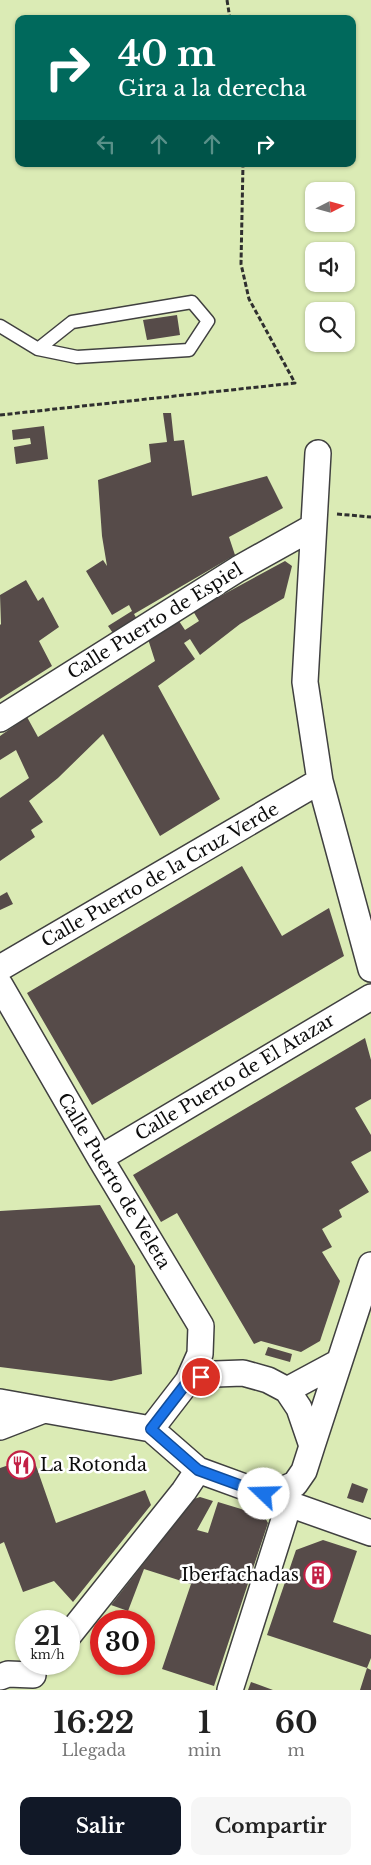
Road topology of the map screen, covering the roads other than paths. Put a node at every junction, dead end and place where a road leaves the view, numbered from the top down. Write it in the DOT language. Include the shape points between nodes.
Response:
graph roads {
  1 [pos="0,326"];
  2 [pos="38,349"];
  3 [pos="318,453"];
  4 [pos="314,520"];
  5 [pos="0,719"];
  6 [pos="320,782"];
  7 [pos="0,968"];
  8 [pos="371,969"];
  9 [pos="0,985"];
  10 [pos="371,998"];
  11 [pos="100,1158"];
  12 [pos="371,1265"];
  13 [pos="340,1362"];
  14 [pos="188,1381"];
  15 [pos="287,1390"];
  16 [pos="0,1402"];
  17 [pos="44,1410"];
  18 [pos="0,1427"];
  19 [pos="151,1429"];
  20 [pos="312,1446"];
  21 [pos="198,1470"];
  22 [pos="304,1471"];
  23 [pos="264,1494"];
  24 [pos="289,1504"];
  25 [pos="328,1518"];
  26 [pos="371,1533"];
  27 [pos="80,1621"];
  28 [pos="36,1676"];
  29 [pos="0,1677"];
  30 [pos="230,1690"];
  1 -- 2 [label="lane"];
  2 -- 2 [label="lane" via="77,357 189,350 208,321 192,302 72,322"];
  3 -- 4 [label="street"];
  4 -- 5 [label="street, Calle Puerto de Espiel"];
  4 -- 6 [label="street" via="305,682"];
  6 -- 7 [label="street, Calle Puerto de la Cruz Verde"];
  6 -- 8 [label="street"];
  9 -- 11 [label="street, Calle Puerto de Veleta"];
  10 -- 11 [label="street, Calle Puerto de El Atazar"];
  11 -- 14 [label="street, Calle Puerto de Veleta" via="201,1326 200,1354"];
  12 -- 13 [label="street"];
  13 -- 15 [label="street"];
  13 -- 20 [label="street"];
  14 -- 15 [label="street" via="214,1374 243,1373"];
  14 -- 19 [label="street"];
  15 -- 20 [label="street" via="299,1408"];
  16 -- 17 [label="street"];
  17 -- 18 [label="street"];
  17 -- 19 [label="street"];
  19 -- 21 [label="street"];
  20 -- 22 [label="street"];
  21 -- 23 [label="street"];
  21 -- 27 [label="street"];
  22 -- 23 [label="street" via="295,1484"];
  22 -- 25 [label="street" via="305,1487"];
  23 -- 24 [label="street"];
  24 -- 25 [label="street"];
  24 -- 30 [label="street"];
  25 -- 26 [label="street"];
  28 -- 29 [label="street" via="8,1674"];
}
